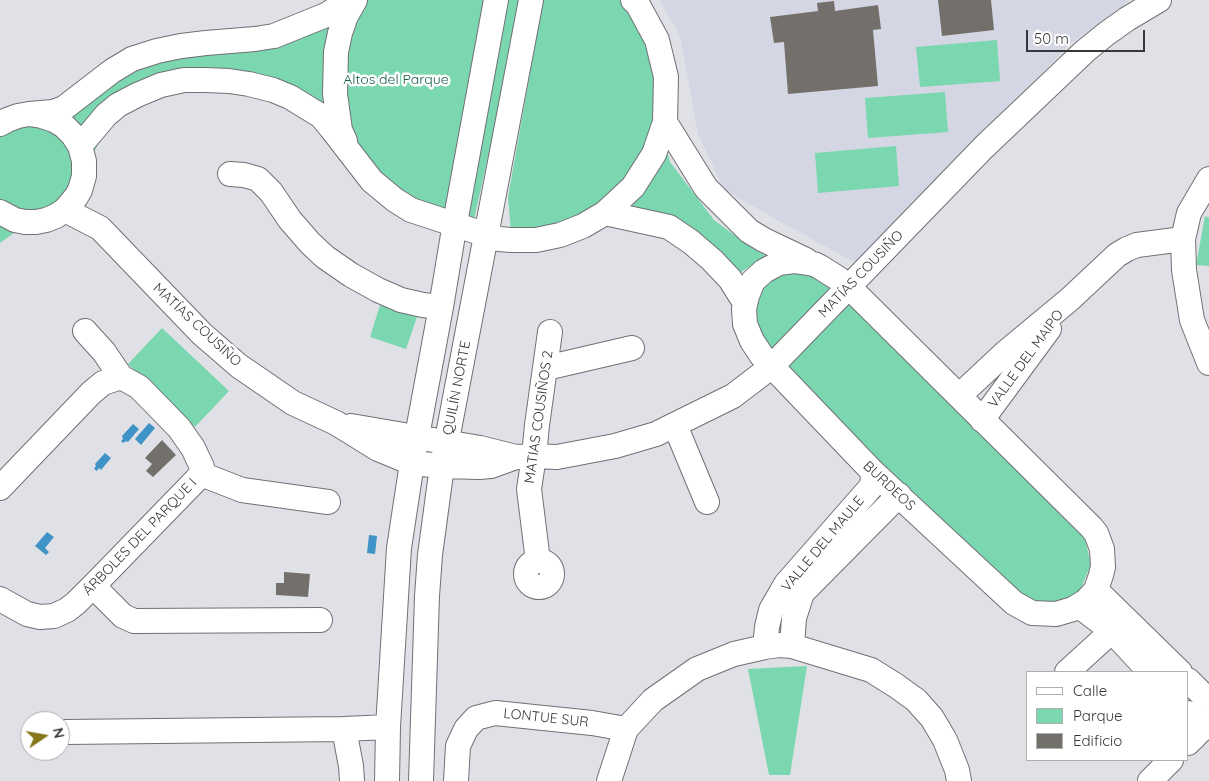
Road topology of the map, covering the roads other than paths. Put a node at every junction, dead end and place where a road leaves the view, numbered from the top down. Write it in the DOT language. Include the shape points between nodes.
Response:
graph roads {
  1 [pos="350,0"];
  2 [pos="356,0"];
  3 [pos="496,0"];
  4 [pos="531,0"];
  5 [pos="633,0"];
  6 [pos="1159,0"];
  7 [pos="9,119"];
  8 [pos="665,122"];
  9 [pos="80,146"];
  10 [pos="351,154"];
  11 [pos="230,174"];
  12 [pos="1209,179"];
  13 [pos="80,190"];
  14 [pos="64,210"];
  15 [pos="605,213"];
  16 [pos="5,220"];
  17 [pos="455,223"];
  18 [pos="97,226"];
  19 [pos="486,234"];
  20 [pos="1183,238"];
  21 [pos="814,264"];
  22 [pos="849,287"];
  23 [pos="1070,299"];
  24 [pos="745,303"];
  25 [pos="441,306"];
  26 [pos="85,331"];
  27 [pos="550,332"];
  28 [pos="632,348"];
  29 [pos="1209,363"];
  30 [pos="771,367"];
  31 [pos="546,368"];
  32 [pos="120,377"];
  33 [pos="959,396"];
  34 [pos="982,420"];
  35 [pos="336,423"];
  36 [pos="675,425"];
  37 [pos="417,437"];
  38 [pos="447,443"];
  39 [pos="525,456"];
  40 [pos="412,462"];
  41 [pos="442,466"];
  42 [pos="872,471"];
  43 [pos="201,474"];
  44 [pos="0,488"];
  45 [pos="899,495"];
  46 [pos="328,502"];
  47 [pos="707,502"];
  48 [pos="538,561"];
  49 [pos="93,586"];
  50 [pos="1096,590"];
  51 [pos="0,600"];
  52 [pos="1079,606"];
  53 [pos="320,620"];
  54 [pos="1112,631"];
  55 [pos="779,646"];
  56 [pos="1068,671"];
  57 [pos="1149,671"];
  58 [pos="1179,671"];
  59 [pos="1189,681"];
  60 [pos="1209,701"];
  61 [pos="388,727"];
  62 [pos="344,729"];
  63 [pos="626,729"];
  64 [pos="70,732"];
  65 [pos="1170,761"];
  66 [pos="352,781"];
  67 [pos="387,781"];
  68 [pos="421,781"];
  69 [pos="456,781"];
  70 [pos="609,781"];
  71 [pos="959,781"];
  72 [pos="1150,781"];
  1 -- 7 [label="street" via="326,15 274,36 180,46 132,59 64,108"];
  2 -- 10 [label="street" via="340,33 335,76 340,130"];
  3 -- 17 [label="street"];
  4 -- 19 [label="street, QUILÍN NORTE"];
  5 -- 8 [label="street" via="657,40 666,78"];
  6 -- 22 [label="street, MATÍAS COUSIÑO" via="1127,19 1085,52 984,147"];
  7 -- 9 [label="street" via="42,116 54,120"];
  8 -- 15 [label="street" via="654,154 633,187"];
  8 -- 21 [label="street, BURDEOS" via="706,188 749,231"];
  9 -- 10 [label="street" via="106,115 125,101 160,85 205,80 249,84 290,97 321,116"];
  9 -- 13 [label="street" via="84,176"];
  10 -- 17 [label="street" via="372,181 410,210"];
  11 -- 25 [label="street" via="258,179 310,243 351,276 401,300"];
  12 -- 20 [label="street" via="1190,213"];
  13 -- 14 [label="street"];
  13 -- 18 [label="street, MATÍAS COUSIÑO"];
  14 -- 16 [label="street" via="41,221"];
  14 -- 18 [label="street, MATÍAS COUSIÑO"];
  15 -- 19 [label="street" via="568,232 536,240 499,239"];
  15 -- 24 [label="street, BURDEOS" via="669,227 712,260"];
  17 -- 19 [label="street"];
  17 -- 25 [label="street"];
  18 -- 35 [label="street, MATÍAS COUSIÑO" via="202,334 239,366 294,402"];
  19 -- 38 [label="street, QUILÍN NORTE"];
  20 -- 23 [label="street, VALLE DEL MAIPO" via="1127,249"];
  20 -- 29 [label="street" via="1192,320"];
  21 -- 22 [label="street, BURDEOS"];
  21 -- 24 [label="street, BURDEOS" via="794,261 770,267 753,281"];
  22 -- 30 [label="street, MATÍAS COUSIÑO"];
  22 -- 33 [label="street, BURDEOS"];
  23 -- 33 [label="street, VALLE DEL MAIPO"];
  23 -- 34 [label="street, VALLE DEL MAIPO"];
  24 -- 30 [label="street, BURDEOS" via="748,332"];
  25 -- 37 [label="street"];
  26 -- 32 [label="street"];
  27 -- 31 [label="street, MATIAS COUSIÑOS 2"];
  28 -- 31 [label="street"];
  30 -- 36 [label="street, MATÍAS COUSIÑO" via="733,396"];
  30 -- 42 [label="street, BURDEOS"];
  31 -- 39 [label="street, MATIAS COUSIÑOS 2" via="537,425"];
  32 -- 43 [label="street, ÁRBOLES DEL PARQUE I" via="139,387 179,428 193,448 202,467"];
  32 -- 44 [label="street" via="91,393"];
  33 -- 34 [label="street, BURDEOS"];
  34 -- 50 [label="street, BURDEOS" via="1096,533 1102,549 1103,567"];
  35 -- 37 [label="street, MATÍAS COUSIÑO"];
  35 -- 40 [label="street, MATÍAS COUSIÑO" via="378,449"];
  36 -- 39 [label="street, MATÍAS COUSIÑO" via="616,446 556,457"];
  36 -- 47 [label="street"];
  37 -- 38 [label="street, MATÍAS COUSIÑO"];
  37 -- 40 [label="street"];
  38 -- 39 [label="street, MATÍAS COUSIÑO"];
  38 -- 41 [label="street, QUILÍN NORTE"];
  39 -- 41 [label="street, MATÍAS COUSIÑO" via="491,466"];
  39 -- 48 [label="street, MATIAS COUSIÑOS 2"];
  40 -- 41 [label="street, MATÍAS COUSIÑO"];
  40 -- 61 [label="street" via="399,548"];
  41 -- 68 [label="street, QUILÍN NORTE" via="427,596"];
  42 -- 45 [label="street, BURDEOS"];
  42 -- 55 [label="street, VALLE DEL MAULE" via="871,487 786,584 771,610 767,628"];
  43 -- 46 [label="street" via="242,490"];
  43 -- 49 [label="street, ÁRBOLES DEL PARQUE I"];
  45 -- 52 [label="street, BURDEOS" via="1014,603 1032,613 1047,614"];
  45 -- 55 [label="street, VALLE DEL MAULE" via="802,593 794,618"];
  49 -- 51 [label="street, ÁRBOLES DEL PARQUE I" via="67,610 54,616 27,614"];
  49 -- 53 [label="street" via="123,616 134,621"];
  50 -- 52 [label="street, BURDEOS"];
  50 -- 58 [label="street"];
  52 -- 54 [label="street"];
  54 -- 56 [label="street"];
  54 -- 57 [label="street"];
  55 -- 63 [label="street" via="734,654 697,670 653,700"];
  55 -- 71 [label="street" via="871,670 916,700 945,740"];
  59 -- 60 [label="street"];
  61 -- 62 [label="street"];
  61 -- 67 [label="street"];
  62 -- 64 [label="street"];
  62 -- 66 [label="street"];
  63 -- 69 [label="street, LONTUE SUR" via="495,713 476,718 466,728 458,746"];
  63 -- 70 [label="street"];
  65 -- 72 [label="street"];
}
